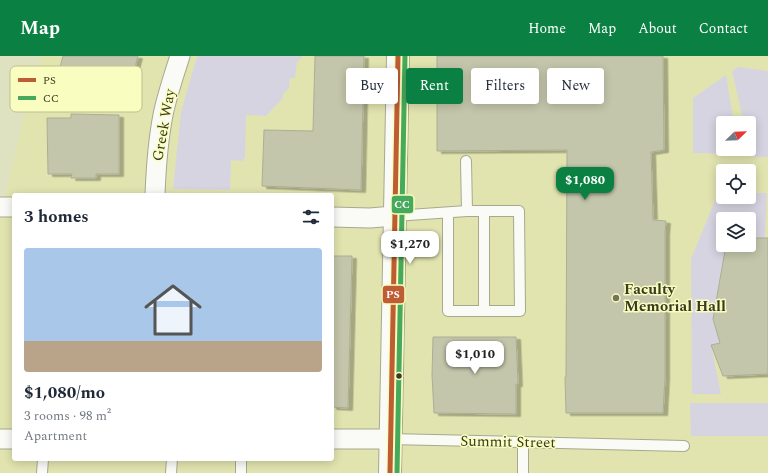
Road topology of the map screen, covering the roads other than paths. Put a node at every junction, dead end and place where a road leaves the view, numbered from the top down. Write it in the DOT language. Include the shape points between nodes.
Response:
graph roads {
  1 [pos="180,56"];
  2 [pos="398,56"];
  3 [pos="466,161"];
  4 [pos="155,193"];
  5 [pos="0,207"];
  6 [pos="12,208"];
  7 [pos="467,211"];
  8 [pos="484,212"];
  9 [pos="448,213"];
  10 [pos="394,216"];
  11 [pos="334,217"];
  12 [pos="484,311"];
  13 [pos="0,439"];
  14 [pos="12,439"];
  15 [pos="334,439"];
  16 [pos="390,439"];
  17 [pos="523,442"];
  18 [pos="684,446"];
  19 [pos="43,461"];
  20 [pos="172,461"];
  21 [pos="241,461"];
  22 [pos="42,473"];
  23 [pos="171,473"];
  24 [pos="241,473"];
  25 [pos="390,473"];
  26 [pos="523,473"];
  1 -- 4 [label="street, Greek Way" via="163,115"];
  2 -- 10 [label="main road"];
  3 -- 7 [label="lane"];
  5 -- 6 [label="street"];
  7 -- 8 [label="lane"];
  7 -- 9 [label="lane"];
  8 -- 12 [label="lane"];
  8 -- 12 [label="lane" via="519,211 520,311"];
  9 -- 10 [label="lane"];
  9 -- 12 [label="lane" via="448,311"];
  10 -- 11 [label="street"];
  10 -- 16 [label="main road"];
  13 -- 14 [label="street"];
  15 -- 16 [label="street, Summit Street"];
  16 -- 17 [label="lane, Summit Street"];
  16 -- 25 [label="main road"];
  17 -- 18 [label="lane, Summit Street"];
  17 -- 26 [label="lane"];
  19 -- 22 [label="lane"];
  20 -- 23 [label="lane"];
  21 -- 24 [label="lane"];
}
